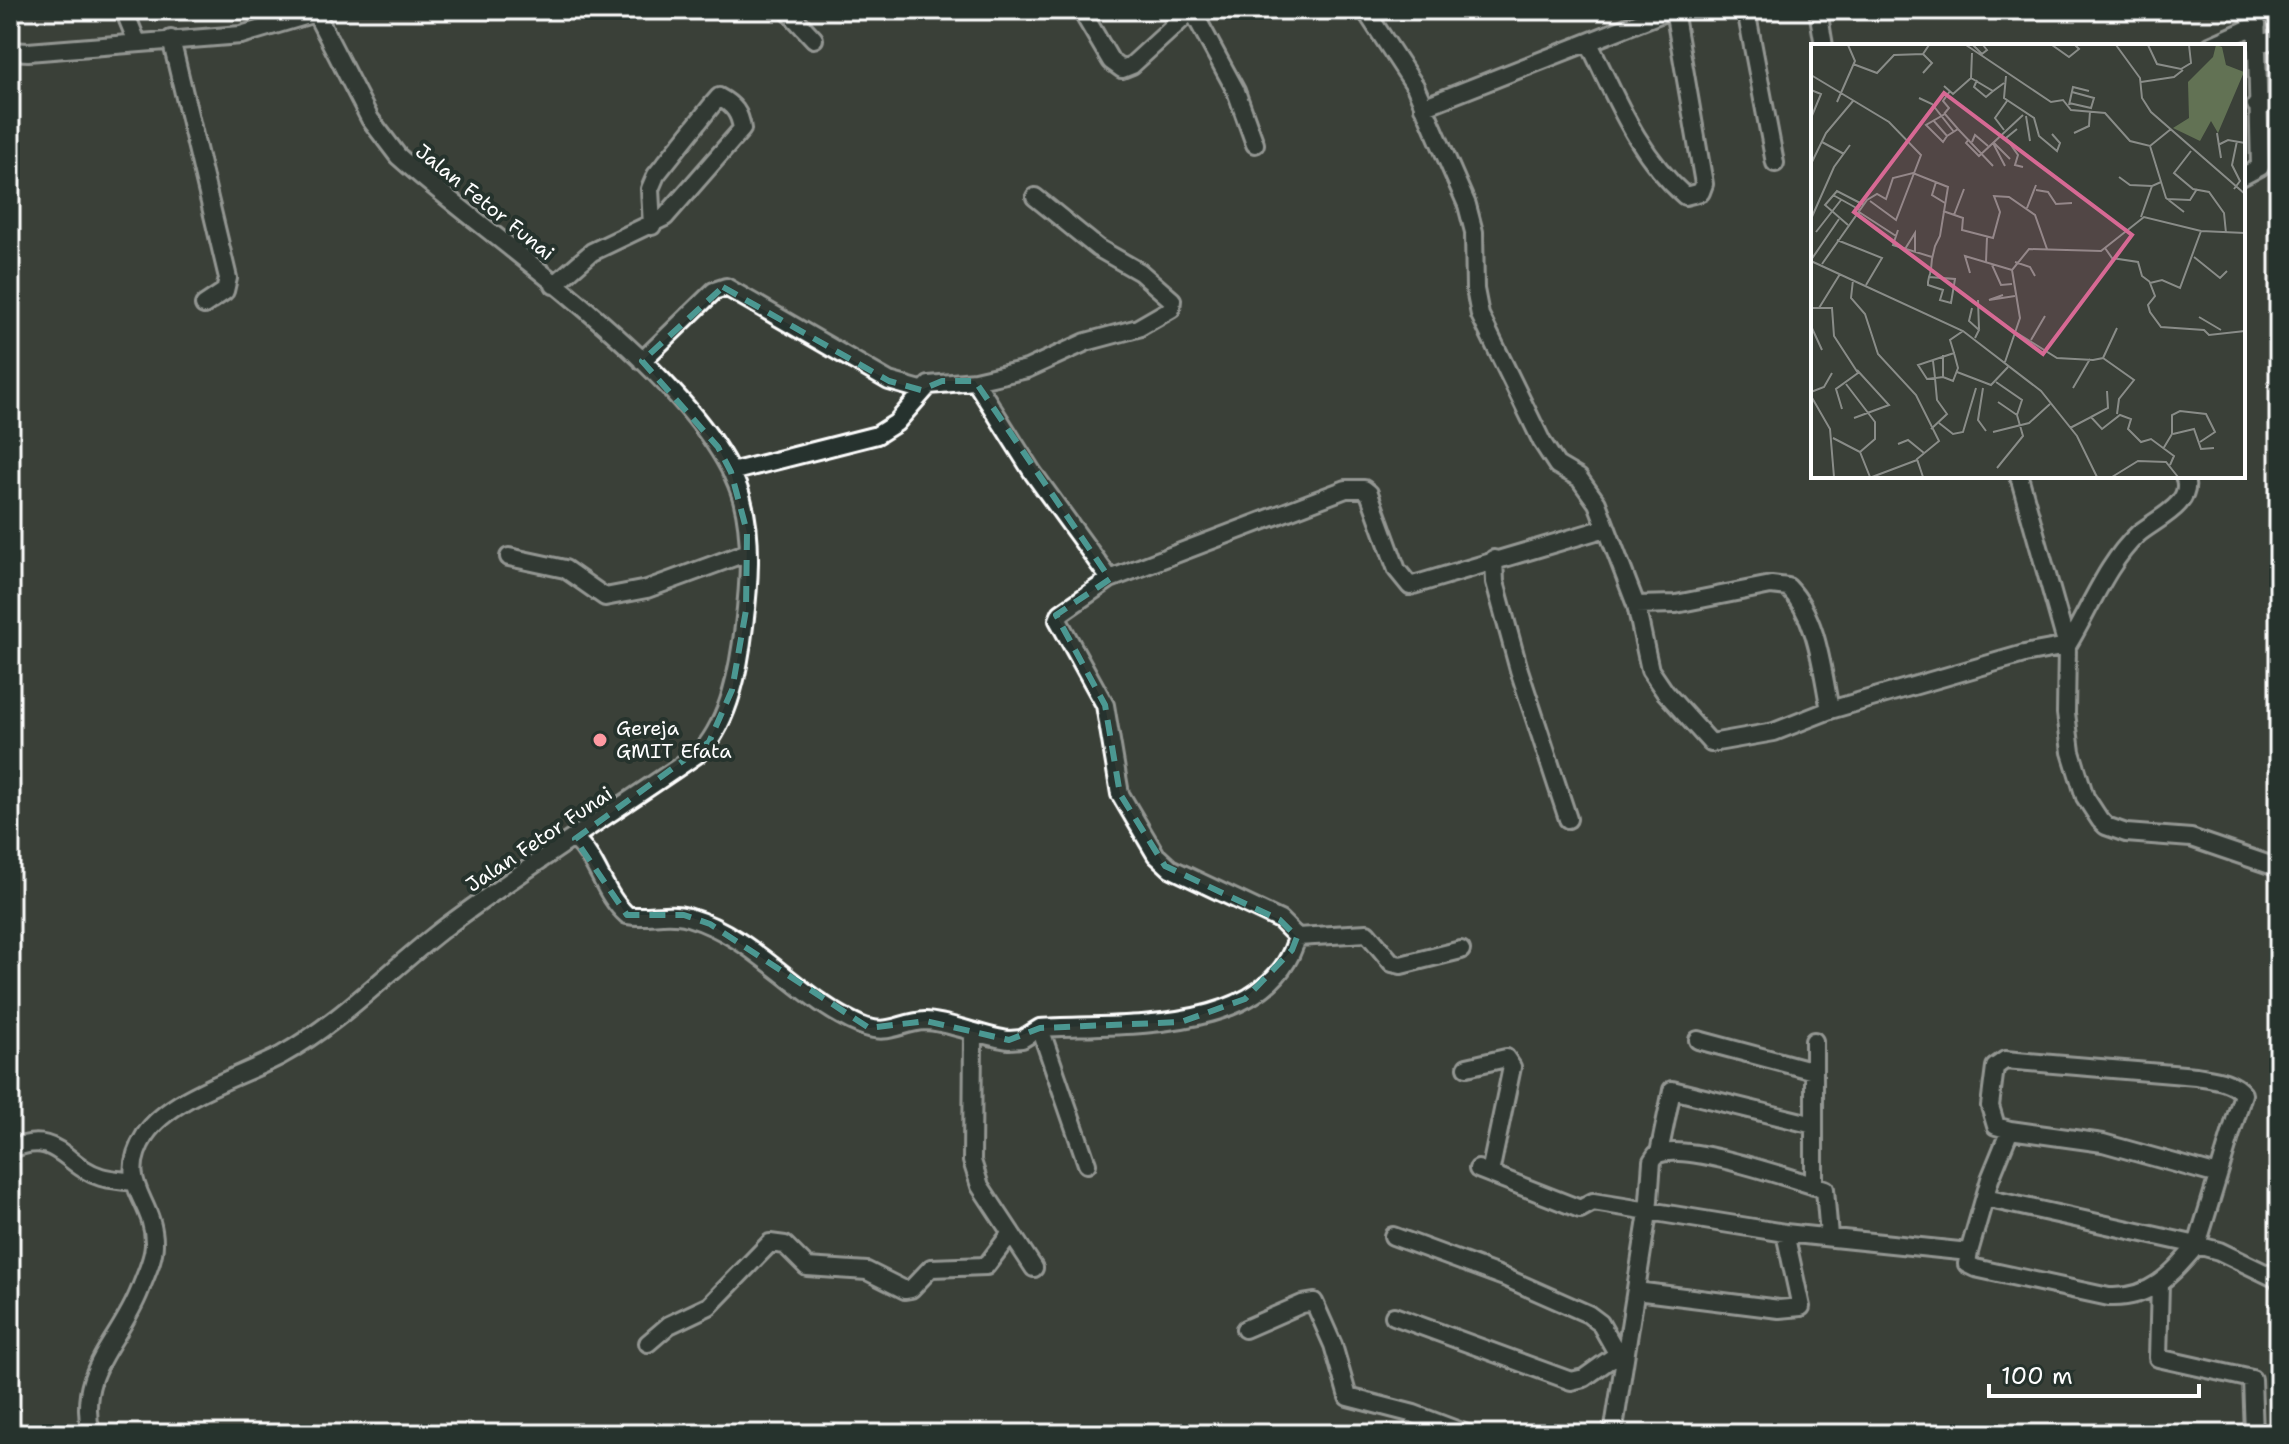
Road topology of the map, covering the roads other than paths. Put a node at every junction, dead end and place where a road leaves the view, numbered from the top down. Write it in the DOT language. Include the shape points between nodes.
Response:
graph roads {
  1 [pos="124,10"];
  2 [pos="787,10"];
  3 [pos="1081,10"];
  4 [pos="1192,10"];
  5 [pos="1365,10"];
  6 [pos="1672,10"];
  7 [pos="1746,10"];
  8 [pos="1818,10"];
  9 [pos="314,12"];
  10 [pos="2256,18"];
  11 [pos="171,39"];
  12 [pos="814,39"];
  13 [pos="2279,39"];
  14 [pos="137,42"];
  15 [pos="1589,43"];
  16 [pos="1824,44"];
  17 [pos="2213,44"];
  18 [pos="2257,44"];
  19 [pos="10,51"];
  20 [pos="2279,101"];
  21 [pos="2256,105"];
  22 [pos="1423,107"];
  23 [pos="1255,144"];
  24 [pos="1775,163"];
  25 [pos="2245,176"];
  26 [pos="1035,197"];
  27 [pos="652,226"];
  28 [pos="554,285"];
  29 [pos="204,305"];
  30 [pos="642,361"];
  31 [pos="975,381"];
  32 [pos="921,390"];
  33 [pos="731,472"];
  34 [pos="2020,478"];
  35 [pos="2185,478"];
  36 [pos="1606,528"];
  37 [pos="748,552"];
  38 [pos="509,557"];
  39 [pos="1494,559"];
  40 [pos="1110,579"];
  41 [pos="1636,605"];
  42 [pos="2067,646"];
  43 [pos="1830,710"];
  44 [pos="1568,819"];
  45 [pos="575,839"];
  46 [pos="2279,868"];
  47 [pos="1297,937"];
  48 [pos="1461,950"];
  49 [pos="1040,1028"];
  50 [pos="973,1034"];
  51 [pos="1698,1040"];
  52 [pos="1814,1041"];
  53 [pos="1467,1067"];
  54 [pos="1814,1071"];
  55 [pos="1814,1125"];
  56 [pos="2010,1130"];
  57 [pos="10,1150"];
  58 [pos="1659,1153"];
  59 [pos="1087,1164"];
  60 [pos="2218,1175"];
  61 [pos="133,1182"];
  62 [pos="1814,1186"];
  63 [pos="1985,1198"];
  64 [pos="1648,1213"];
  65 [pos="1011,1233"];
  66 [pos="1785,1233"];
  67 [pos="1393,1236"];
  68 [pos="1829,1236"];
  69 [pos="2197,1245"];
  70 [pos="1969,1252"];
  71 [pos="1034,1268"];
  72 [pos="2279,1280"];
  73 [pos="2160,1283"];
  74 [pos="1636,1291"];
  75 [pos="1394,1316"];
  76 [pos="1245,1329"];
  77 [pos="648,1343"];
  78 [pos="1623,1350"];
  79 [pos="91,1434"];
  80 [pos="1467,1434"];
  81 [pos="1613,1434"];
  82 [pos="2254,1434"];
  1 -- 14 [label="street"];
  2 -- 12 [label="street"];
  3 -- 4 [label="street" via="1111,61 1122,69"];
  4 -- 23 [label="street" via="1236,91"];
  5 -- 22 [label="street" via="1408,74"];
  6 -- 15 [label="street"];
  6 -- 15 [label="street" via="1704,184 1693,196 1685,196 1666,179 1635,137"];
  7 -- 24 [label="street"];
  8 -- 16 [label="street"];
  9 -- 11 [label="street" via="241,35"];
  9 -- 28 [label="street, Jalan Fetor Funai" via="370,119 398,156"];
  10 -- 17 [label="street"];
  10 -- 18 [label="street"];
  11 -- 14 [label="street"];
  11 -- 29 [label="street" via="228,278 225,291"];
  13 -- 18 [label="street"];
  14 -- 19 [label="street"];
  15 -- 22 [label="street"];
  18 -- 21 [label="street"];
  20 -- 21 [label="street"];
  21 -- 25 [label="street" via="2260,167"];
  22 -- 36 [label="street" via="1472,221 1480,315 1542,442 1557,465 1579,478"];
  26 -- 31 [label="street" via="1098,248 1163,289 1173,306 1122,335 1086,342 1027,369"];
  27 -- 27 [label="street" via="742,129 738,111 729,102 719,97 656,175 650,189"];
  27 -- 28 [label="street" via="592,252"];
  28 -- 30 [label="street, Jalan Fetor Funai"];
  30 -- 32 [label="street" via="714,291 726,287 889,381"];
  30 -- 33 [label="street, Jalan Fetor Funai" via="718,447"];
  31 -- 32 [label="street" via="942,381"];
  31 -- 40 [label="street"];
  32 -- 33 [label="street" via="885,432"];
  33 -- 37 [label="street, Jalan Fetor Funai" via="742,500"];
  34 -- 42 [label="street"];
  35 -- 42 [label="street" via="2184,499 2127,545"];
  36 -- 39 [label="street"];
  36 -- 41 [label="street"];
  37 -- 38 [label="street" via="647,589 605,597 565,569"];
  37 -- 45 [label="street, Jalan Fetor Funai" via="743,635 732,690 717,729 702,751"];
  39 -- 40 [label="street" via="1410,586 1397,570 1369,493 1356,488"];
  39 -- 44 [label="street" via="1495,582 1519,670"];
  40 -- 47 [label="street" via="1065,609 1058,620 1105,705 1120,794 1165,866 1280,920"];
  41 -- 43 [label="street" via="1788,587 1814,637"];
  41 -- 43 [label="street" via="1650,670 1711,743 1774,732"];
  42 -- 43 [label="street"];
  42 -- 46 [label="street" via="2071,752 2085,797 2100,820 2126,833 2191,838"];
  45 -- 50 [label="street" via="591,854 613,902 627,915 684,915 710,924 869,1028 900,1029 926,1021"];
  45 -- 61 [label="street, Jalan Fetor Funai" via="450,924 314,1036 157,1121 137,1151"];
  47 -- 48 [label="street" via="1367,933 1392,963 1401,965"];
  47 -- 49 [label="street" via="1282,966 1236,1004 1181,1022"];
  49 -- 50 [label="street" via="1022,1039"];
  49 -- 59 [label="street"];
  50 -- 65 [label="street" via="972,1161 980,1186"];
  51 -- 54 [label="street"];
  52 -- 54 [label="street"];
  53 -- 64 [label="street" via="1499,1058 1512,1067 1484,1171 1580,1209 1593,1202"];
  54 -- 55 [label="street"];
  55 -- 58 [label="street" via="1672,1090"];
  55 -- 62 [label="street"];
  56 -- 60 [label="street" via="2103,1143"];
  56 -- 60 [label="street" via="1996,1126 1990,1106 1995,1067 2005,1060 2219,1080 2238,1087 2244,1098"];
  56 -- 63 [label="street"];
  57 -- 61 [label="street" via="49,1145 100,1177"];
  58 -- 62 [label="street" via="1709,1155"];
  58 -- 64 [label="street" via="1652,1161"];
  60 -- 69 [label="street"];
  61 -- 79 [label="street" via="154,1245 138,1295 92,1376 86,1411"];
  62 -- 68 [label="street" via="1828,1195"];
  63 -- 69 [label="street"];
  63 -- 70 [label="street"];
  64 -- 66 [label="street"];
  64 -- 74 [label="street"];
  65 -- 71 [label="street"];
  65 -- 77 [label="street" via="986,1266 931,1268 905,1290 867,1271 807,1267 785,1245 770,1243 709,1306 669,1325"];
  66 -- 68 [label="street"];
  66 -- 74 [label="street" via="1801,1307 1779,1309"];
  67 -- 78 [label="street" via="1588,1314"];
  68 -- 70 [label="street"];
  69 -- 72 [label="street"];
  69 -- 73 [label="street"];
  70 -- 73 [label="street" via="1966,1262 1975,1268 2109,1297 2129,1298"];
  73 -- 82 [label="street" via="2158,1358 2252,1379"];
  74 -- 78 [label="street"];
  75 -- 78 [label="street" via="1571,1381 1584,1378"];
  76 -- 80 [label="street" via="1314,1302 1348,1397"];
  78 -- 81 [label="street"];
}
